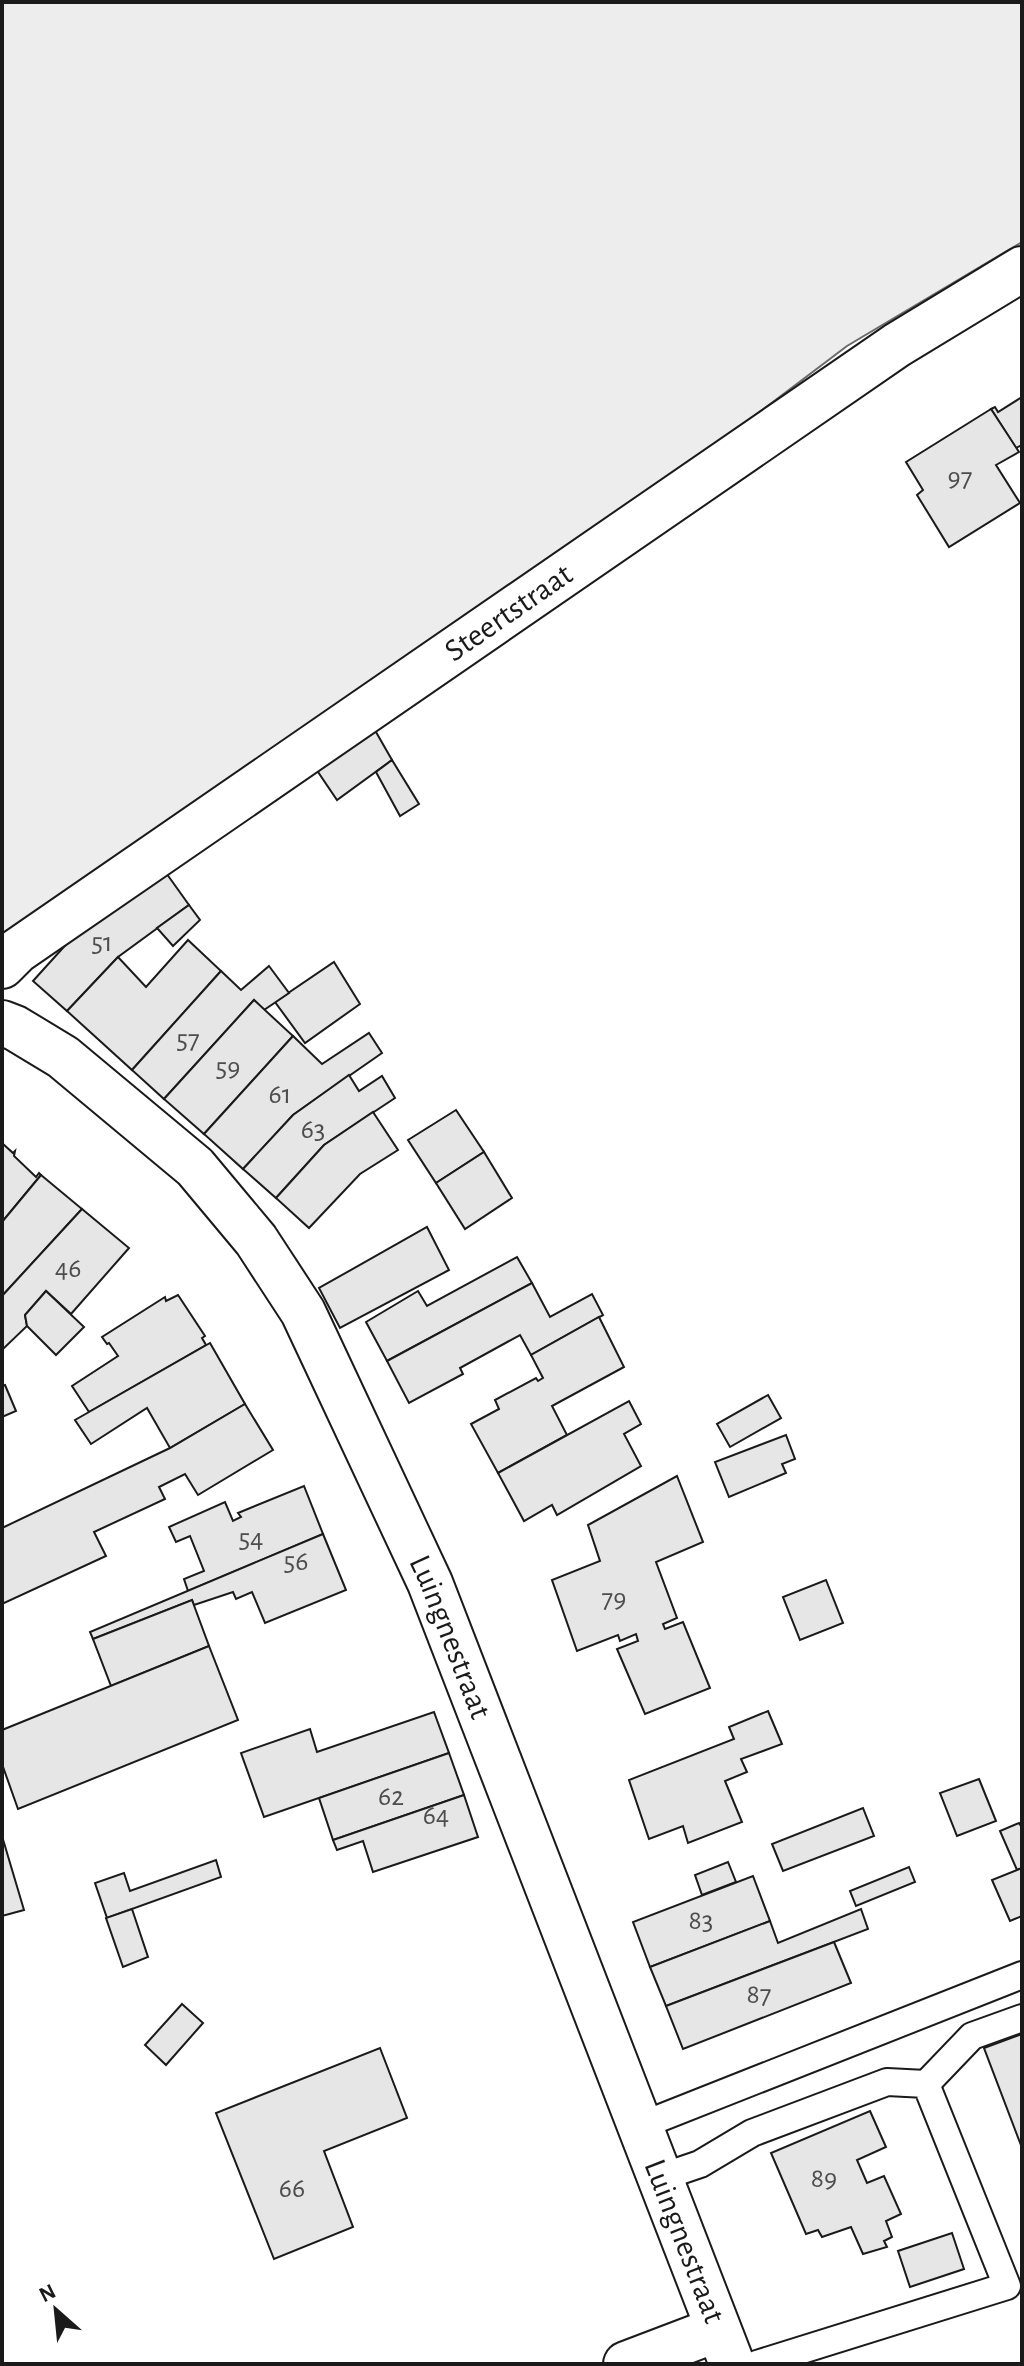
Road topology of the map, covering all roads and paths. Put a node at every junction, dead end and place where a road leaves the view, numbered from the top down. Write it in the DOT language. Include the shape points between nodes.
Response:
graph roads {
  1 [pos="1022,269"];
  2 [pos="2,966"];
  3 [pos="2,1023"];
  4 [pos="1022,1975"];
  5 [pos="1022,2018"];
  6 [pos="926,2084"];
  7 [pos="640,2126"];
  8 [pos="659,2178"];
  9 [pos="1014,2284"];
  10 [pos="725,2347"];
  11 [pos="626,2364"];
  12 [pos="757,2364"];
  1 -- 2 [label="street, Steertstraat" via="897,345"];
  3 -- 7 [label="street, Luingnestraat" via="63,1057 195,1167 256,1240 303,1312 430,1583"];
  4 -- 7 [label="lane"];
  5 -- 6 [label="lane" via="972,2036"];
  6 -- 8 [label="lane" via="887,2082 752,2133 700,2164"];
  6 -- 9 [label="lane"];
  7 -- 8 [label="street, Luingnestraat"];
  8 -- 10 [label="street, Luingnestraat"];
  9 -- 12 [label="lane"];
  10 -- 11 [label="street"];
}
